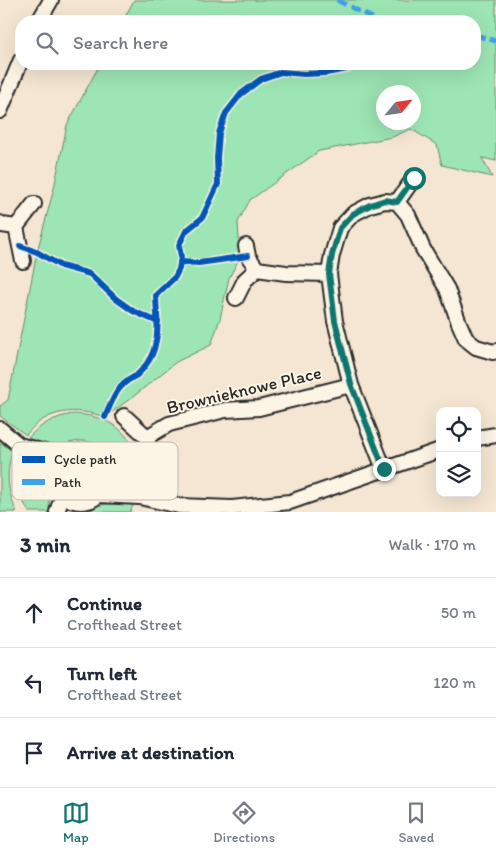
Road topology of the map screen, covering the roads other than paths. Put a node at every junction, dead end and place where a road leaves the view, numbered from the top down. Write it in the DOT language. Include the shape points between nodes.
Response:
graph roads {
  1 [pos="51,0"];
  2 [pos="42,15"];
  3 [pos="17,70"];
  4 [pos="0,111"];
  5 [pos="414,178"];
  6 [pos="397,202"];
  7 [pos="34,204"];
  8 [pos="0,223"];
  9 [pos="16,227"];
  10 [pos="246,246"];
  11 [pos="23,261"];
  12 [pos="257,269"];
  13 [pos="329,274"];
  14 [pos="236,298"];
  15 [pos="496,351"];
  16 [pos="351,384"];
  17 [pos="124,416"];
  18 [pos="0,429"];
  19 [pos="496,435"];
  20 [pos="147,437"];
  21 [pos="481,437"];
  22 [pos="15,442"];
  23 [pos="148,442"];
  24 [pos="436,451"];
  25 [pos="384,469"];
  26 [pos="61,500"];
  27 [pos="72,500"];
  28 [pos="92,500"];
  29 [pos="153,500"];
  30 [pos="85,502"];
  31 [pos="292,507"];
  32 [pos="57,512"];
  33 [pos="75,512"];
  1 -- 2 [label="street"];
  3 -- 4 [label="street"];
  5 -- 6 [label="street"];
  6 -- 13 [label="street" via="385,200 353,214 340,228"];
  6 -- 15 [label="street" via="408,215 423,249 447,289 466,339 476,347"];
  7 -- 9 [label="street"];
  8 -- 9 [label="street"];
  9 -- 11 [label="street"];
  10 -- 12 [label="street" via="248,256"];
  12 -- 13 [label="street"];
  12 -- 14 [label="street"];
  13 -- 16 [label="street" via="335,321"];
  16 -- 20 [label="street, Brownieknowe Place" via="259,408 225,410 188,419 169,424"];
  16 -- 25 [label="street"];
  17 -- 20 [label="street"];
  18 -- 22 [label="street"];
  19 -- 21 [label="street"];
  20 -- 23 [label="street"];
  24 -- 25 [label="street"];
  25 -- 31 [label="street"];
  26 -- 32 [label="street"];
  27 -- 30 [label="street"];
  28 -- 30 [label="street"];
  29 -- 31 [label="street" via="179,506"];
  30 -- 33 [label="street"];
}
